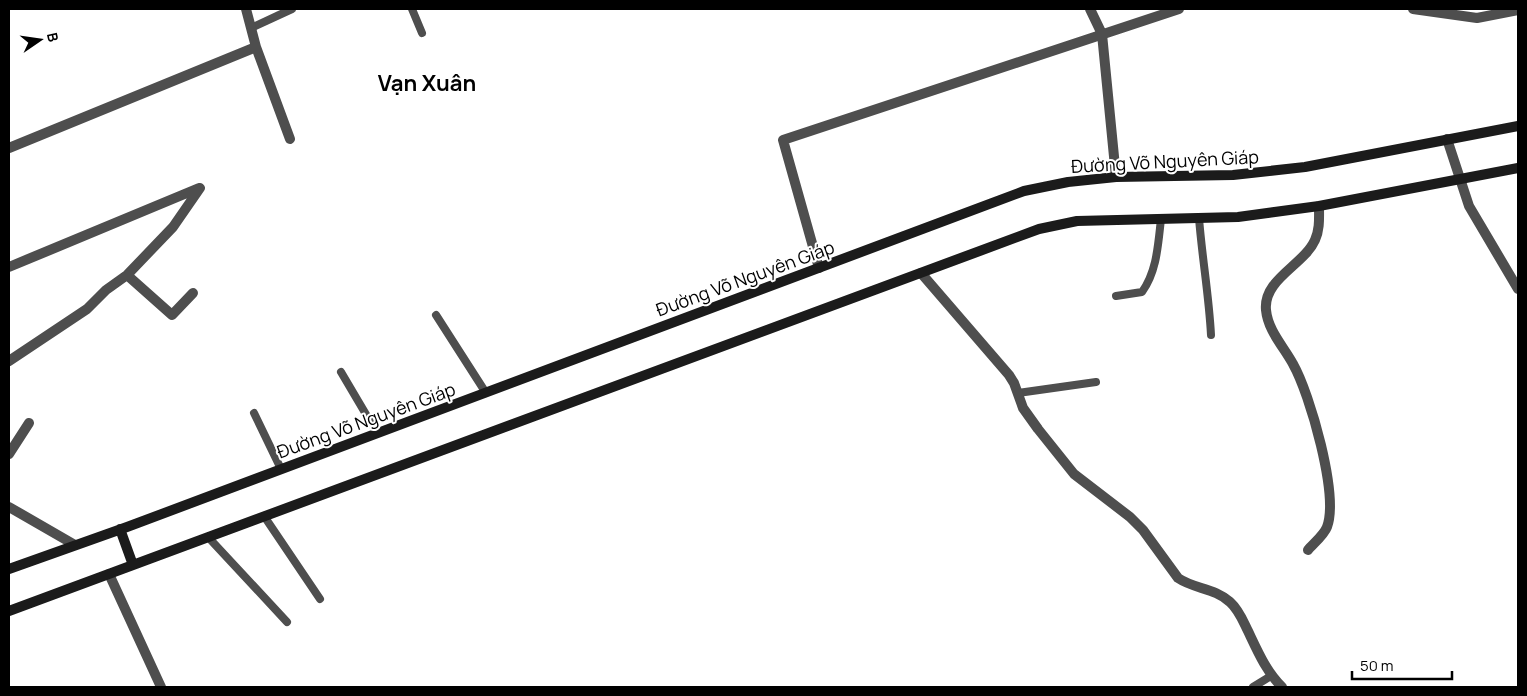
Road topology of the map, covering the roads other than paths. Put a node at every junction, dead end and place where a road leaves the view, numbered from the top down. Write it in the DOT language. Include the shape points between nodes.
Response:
graph roads {
  1 [pos="246,9"];
  2 [pos="292,9"];
  3 [pos="412,9"];
  4 [pos="1090,9"];
  5 [pos="1179,9"];
  6 [pos="1413,9"];
  7 [pos="1518,10"];
  8 [pos="251,28"];
  9 [pos="422,33"];
  10 [pos="1102,34"];
  11 [pos="256,47"];
  12 [pos="1518,126"];
  13 [pos="290,139"];
  14 [pos="1447,139"];
  15 [pos="9,148"];
  16 [pos="1518,168"];
  17 [pos="1116,177"];
  18 [pos="1459,180"];
  19 [pos="1320,206"];
  20 [pos="1199,218"];
  21 [pos="1162,219"];
  22 [pos="9,267"];
  23 [pos="819,268"];
  24 [pos="921,273"];
  25 [pos="127,275"];
  26 [pos="1518,289"];
  27 [pos="193,293"];
  28 [pos="1116,296"];
  29 [pos="436,316"];
  30 [pos="1211,335"];
  31 [pos="9,361"];
  32 [pos="341,372"];
  33 [pos="1096,382"];
  34 [pos="486,392"];
  35 [pos="1018,393"];
  36 [pos="254,413"];
  37 [pos="30,423"];
  38 [pos="377,433"];
  39 [pos="9,454"];
  40 [pos="281,469"];
  41 [pos="9,507"];
  42 [pos="264,516"];
  43 [pos="120,530"];
  44 [pos="208,537"];
  45 [pos="75,545"];
  46 [pos="1308,550"];
  47 [pos="132,565"];
  48 [pos="9,569"];
  49 [pos="108,574"];
  50 [pos="320,599"];
  51 [pos="9,611"];
  52 [pos="287,622"];
  53 [pos="1271,676"];
  54 [pos="161,687"];
  55 [pos="1253,687"];
  56 [pos="1282,687"];
  1 -- 8 [label="street"];
  2 -- 8 [label="lane"];
  3 -- 9 [label="lane"];
  4 -- 10 [label="street"];
  5 -- 10 [label="street"];
  6 -- 7 [label="street" via="1477,18"];
  8 -- 11 [label="street"];
  10 -- 17 [label="street"];
  10 -- 23 [label="street" via="784,140"];
  11 -- 13 [label="street"];
  11 -- 15 [label="street"];
  12 -- 14 [label="main road, Đường Võ Nguyên Giáp"];
  14 -- 17 [label="main road, Đường Võ Nguyên Giáp" via="1305,167 1232,175"];
  14 -- 18 [label="street"];
  16 -- 18 [label="main road"];
  17 -- 23 [label="main road, Đường Võ Nguyên Giáp" via="1024,191"];
  18 -- 19 [label="main road"];
  18 -- 26 [label="street" via="1469,206"];
  19 -- 20 [label="main road" via="1238,217"];
  19 -- 46 [label="street" via="1319,228 1314,241 1306,254 1277,281 1266,308 1269,322 1305,390 1316,423 1329,487 1327,527"];
  20 -- 21 [label="main road"];
  20 -- 30 [label="lane"];
  21 -- 24 [label="main road" via="1077,221 1038,230"];
  21 -- 28 [label="lane" via="1150,281 1142,292"];
  22 -- 25 [label="street" via="200,188 172,227"];
  23 -- 34 [label="main road, Đường Võ Nguyên Giáp"];
  24 -- 35 [label="street" via="1009,374"];
  24 -- 42 [label="main road"];
  25 -- 27 [label="street" via="172,315"];
  25 -- 31 [label="street" via="87,309"];
  29 -- 34 [label="lane"];
  32 -- 38 [label="lane"];
  33 -- 35 [label="lane"];
  34 -- 38 [label="main road, Đường Võ Nguyên Giáp"];
  35 -- 53 [label="street" via="1023,408 1074,474 1130,517 1178,578 1214,591 1232,602"];
  36 -- 40 [label="lane"];
  37 -- 39 [label="street"];
  38 -- 40 [label="main road, Đường Võ Nguyên Giáp"];
  40 -- 43 [label="main road, Đường Võ Nguyên Giáp"];
  41 -- 45 [label="street"];
  42 -- 44 [label="main road"];
  42 -- 50 [label="lane"];
  43 -- 45 [label="main road, Đường Võ Nguyên Giáp"];
  43 -- 47 [label="main road"];
  44 -- 47 [label="main road"];
  44 -- 52 [label="lane"];
  45 -- 48 [label="main road, Đường Võ Nguyên Giáp"];
  47 -- 49 [label="main road"];
  49 -- 51 [label="main road"];
  49 -- 54 [label="street"];
  53 -- 55 [label="lane"];
  53 -- 56 [label="street"];
}
